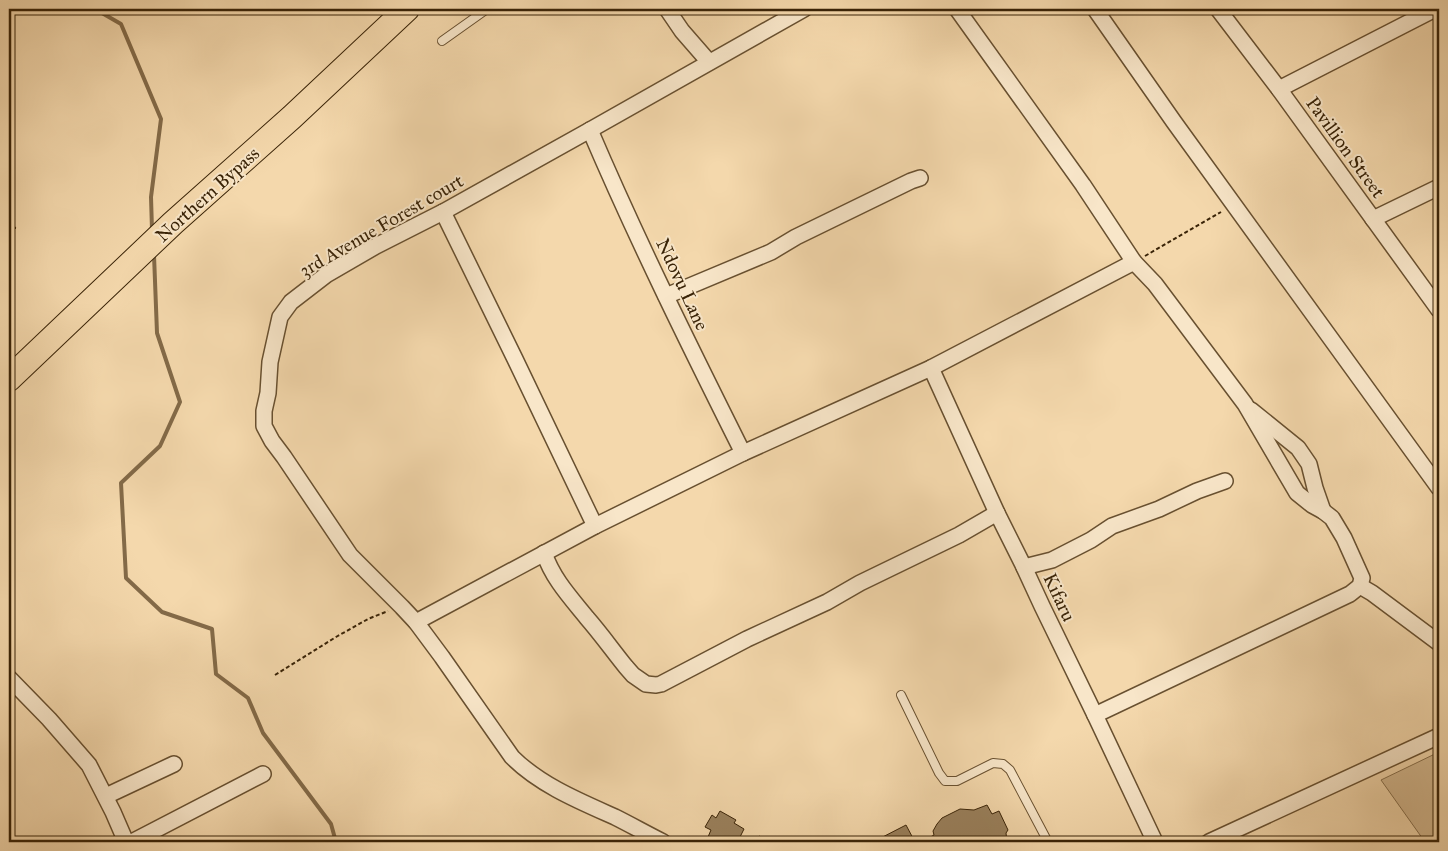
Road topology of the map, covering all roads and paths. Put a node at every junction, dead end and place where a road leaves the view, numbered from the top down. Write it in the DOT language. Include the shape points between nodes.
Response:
graph roads {
  1 [pos="407,9"];
  2 [pos="487,9"];
  3 [pos="667,9"];
  4 [pos="804,9"];
  5 [pos="957,9"];
  6 [pos="1095,9"];
  7 [pos="1218,9"];
  8 [pos="1435,9"];
  9 [pos="442,41"];
  10 [pos="709,62"];
  11 [pos="1279,89"];
  12 [pos="590,130"];
  13 [pos="920,178"];
  14 [pos="1439,187"];
  15 [pos="1234,204"];
  16 [pos="443,212"];
  17 [pos="1373,219"];
  18 [pos="1134,262"];
  19 [pos="666,296"];
  20 [pos="1439,310"];
  21 [pos="931,368"];
  22 [pos="9,379"];
  23 [pos="1244,404"];
  24 [pos="743,453"];
  25 [pos="1226,481"];
  26 [pos="1439,488"];
  27 [pos="1323,511"];
  28 [pos="997,514"];
  29 [pos="594,526"];
  30 [pos="544,553"];
  31 [pos="1024,567"];
  32 [pos="1360,586"];
  33 [pos="402,607"];
  34 [pos="416,622"];
  35 [pos="1439,643"];
  36 [pos="275,675"];
  37 [pos="9,678"];
  38 [pos="901,695"];
  39 [pos="1096,716"];
  40 [pos="1439,736"];
  41 [pos="174,764"];
  42 [pos="263,774"];
  43 [pos="106,796"];
  44 [pos="126,842"];
  45 [pos="132,842"];
  46 [pos="663,842"];
  47 [pos="1048,842"];
  48 [pos="1155,842"];
  49 [pos="1209,842"];
  1 -- 22 [label="main road, Northern Bypass"];
  2 -- 9 [label="lane"];
  3 -- 10 [label="street"];
  4 -- 10 [label="street, 3rd Avenue Forest court"];
  5 -- 18 [label="street"];
  6 -- 15 [label="street"];
  7 -- 11 [label="street, Pavillion Street"];
  8 -- 11 [label="street"];
  10 -- 12 [label="street, 3rd Avenue Forest court"];
  11 -- 17 [label="street, Pavillion Street"];
  12 -- 16 [label="street, 3rd Avenue Forest court"];
  12 -- 19 [label="street, Ndovu Lane"];
  13 -- 19 [label="street" via="771,252"];
  14 -- 17 [label="street"];
  15 -- 18 [label="path"];
  15 -- 26 [label="street"];
  16 -- 29 [label="street"];
  16 -- 33 [label="street, 3rd Avenue Forest court" via="326,275 290,302 280,317 264,411 264,426 272,441 350,555"];
  17 -- 20 [label="street, Pavillion Street"];
  18 -- 21 [label="street"];
  18 -- 23 [label="street" via="1156,284"];
  19 -- 24 [label="street, Ndovu Lane"];
  21 -- 24 [label="street"];
  21 -- 28 [label="street, Kifaru"];
  23 -- 27 [label="street" via="1297,493"];
  23 -- 27 [label="street" via="1298,448 1309,464"];
  24 -- 29 [label="street"];
  25 -- 31 [label="street" via="1112,526 1052,560"];
  27 -- 32 [label="street" via="1332,518 1344,538 1362,578"];
  28 -- 30 [label="street" via="656,685 646,684 626,667 563,588"];
  28 -- 31 [label="street, Kifaru"];
  29 -- 30 [label="street"];
  30 -- 34 [label="street"];
  31 -- 39 [label="street, Kifaru"];
  32 -- 35 [label="street"];
  32 -- 39 [label="street" via="1350,594"];
  33 -- 34 [label="street, 3rd Avenue Forest court"];
  33 -- 36 [label="path" via="368,619"];
  34 -- 46 [label="street, 3rd Avenue Forest court" via="503,746 522,767 569,796"];
  37 -- 43 [label="street" via="89,765"];
  38 -- 47 [label="lane" via="945,781 957,781 993,763 1002,764 1010,770"];
  39 -- 48 [label="street, Kifaru"];
  40 -- 49 [label="street"];
  41 -- 43 [label="street"];
  42 -- 45 [label="street"];
  43 -- 44 [label="street"];
}
